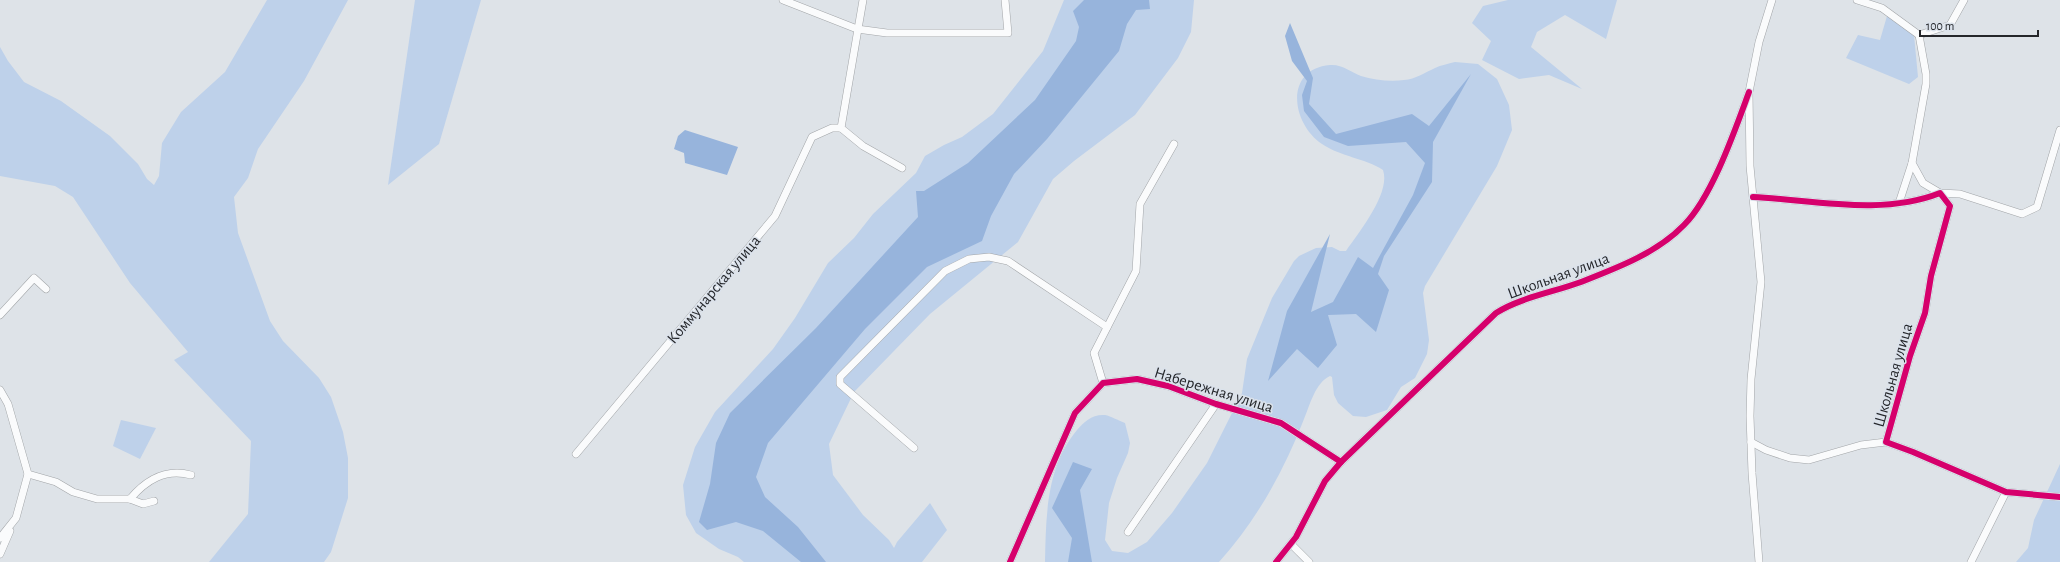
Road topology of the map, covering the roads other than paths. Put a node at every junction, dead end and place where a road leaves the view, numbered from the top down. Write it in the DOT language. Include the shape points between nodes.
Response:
graph roads {
  1 [pos="783,0"];
  2 [pos="863,0"];
  3 [pos="1005,0"];
  4 [pos="1772,0"];
  5 [pos="1857,0"];
  6 [pos="1964,0"];
  7 [pos="857,29"];
  8 [pos="1919,35"];
  9 [pos="1750,92"];
  10 [pos="842,128"];
  11 [pos="2060,130"];
  12 [pos="1174,144"];
  13 [pos="1912,163"];
  14 [pos="902,168"];
  15 [pos="1940,193"];
  16 [pos="1753,197"];
  17 [pos="1899,203"];
  18 [pos="46,289"];
  19 [pos="0,315"];
  20 [pos="1107,327"];
  21 [pos="1103,383"];
  22 [pos="0,390"];
  23 [pos="1216,404"];
  24 [pos="1751,442"];
  25 [pos="1886,442"];
  26 [pos="914,448"];
  27 [pos="576,454"];
  28 [pos="1341,462"];
  29 [pos="28,474"];
  30 [pos="191,475"];
  31 [pos="2006,492"];
  32 [pos="2060,497"];
  33 [pos="130,499"];
  34 [pos="154,501"];
  35 [pos="16,518"];
  36 [pos="1128,532"];
  37 [pos="0,538"];
  38 [pos="1291,544"];
  39 [pos="0,554"];
  40 [pos="1010,562"];
  41 [pos="1276,562"];
  42 [pos="1308,562"];
  43 [pos="1759,562"];
  44 [pos="1971,562"];
  1 -- 7 [label="street"];
  2 -- 7 [label="street"];
  3 -- 7 [label="street" via="1008,33 887,33"];
  4 -- 9 [label="street, Школьная улица" via="1759,42"];
  5 -- 8 [label="street" via="1882,8"];
  6 -- 8 [label="street" via="1950,26"];
  7 -- 10 [label="street"];
  8 -- 13 [label="street" via="1926,84"];
  9 -- 16 [label="street, Школьная улица" via="1750,166"];
  9 -- 28 [label="street, Школьная улица" via="1711,182 1696,211 1684,225 1645,253 1618,267 1540,296 1510,304 1496,313"];
  10 -- 14 [label="street" via="863,146"];
  10 -- 27 [label="street, Коммунарская улица" via="832,128 812,137 775,216"];
  11 -- 15 [label="street" via="2038,207 2022,214 1960,194"];
  12 -- 20 [label="street" via="1140,204 1136,271"];
  13 -- 15 [label="street" via="1923,183"];
  13 -- 17 [label="street"];
  15 -- 17 [label="street" via="1921,200"];
  15 -- 25 [label="street, Школьная улица" via="1950,206 1931,276 1925,313"];
  16 -- 17 [label="street" via="1853,205"];
  16 -- 24 [label="street, Школьная улица" via="1761,282 1751,379"];
  18 -- 19 [label="street" via="34,278"];
  20 -- 21 [label="street" via="1094,353"];
  20 -- 26 [label="street" via="1008,260 989,257 969,259 945,271 840,377 840,384"];
  21 -- 23 [label="street, Набережная улица" via="1137,379 1168,386"];
  21 -- 40 [label="street" via="1075,413"];
  22 -- 29 [label="street" via="8,404"];
  23 -- 28 [label="street, Набережная улица" via="1281,424"];
  23 -- 36 [label="street"];
  24 -- 25 [label="street" via="1784,456 1809,460 1861,445"];
  24 -- 43 [label="street, Школьная улица"];
  25 -- 31 [label="street, Школьная улица"];
  28 -- 38 [label="street, Школьная улица" via="1325,481"];
  29 -- 33 [label="street" via="56,482 73,492 97,499"];
  29 -- 35 [label="street"];
  30 -- 33 [label="street" via="169,472 156,477 142,485"];
  31 -- 32 [label="street, Школьная улица"];
  31 -- 44 [label="street"];
  33 -- 34 [label="street" via="143,504"];
  35 -- 37 [label="street"];
  35 -- 39 [label="street"];
  38 -- 41 [label="street, Школьная улица"];
  38 -- 42 [label="street"];
}
